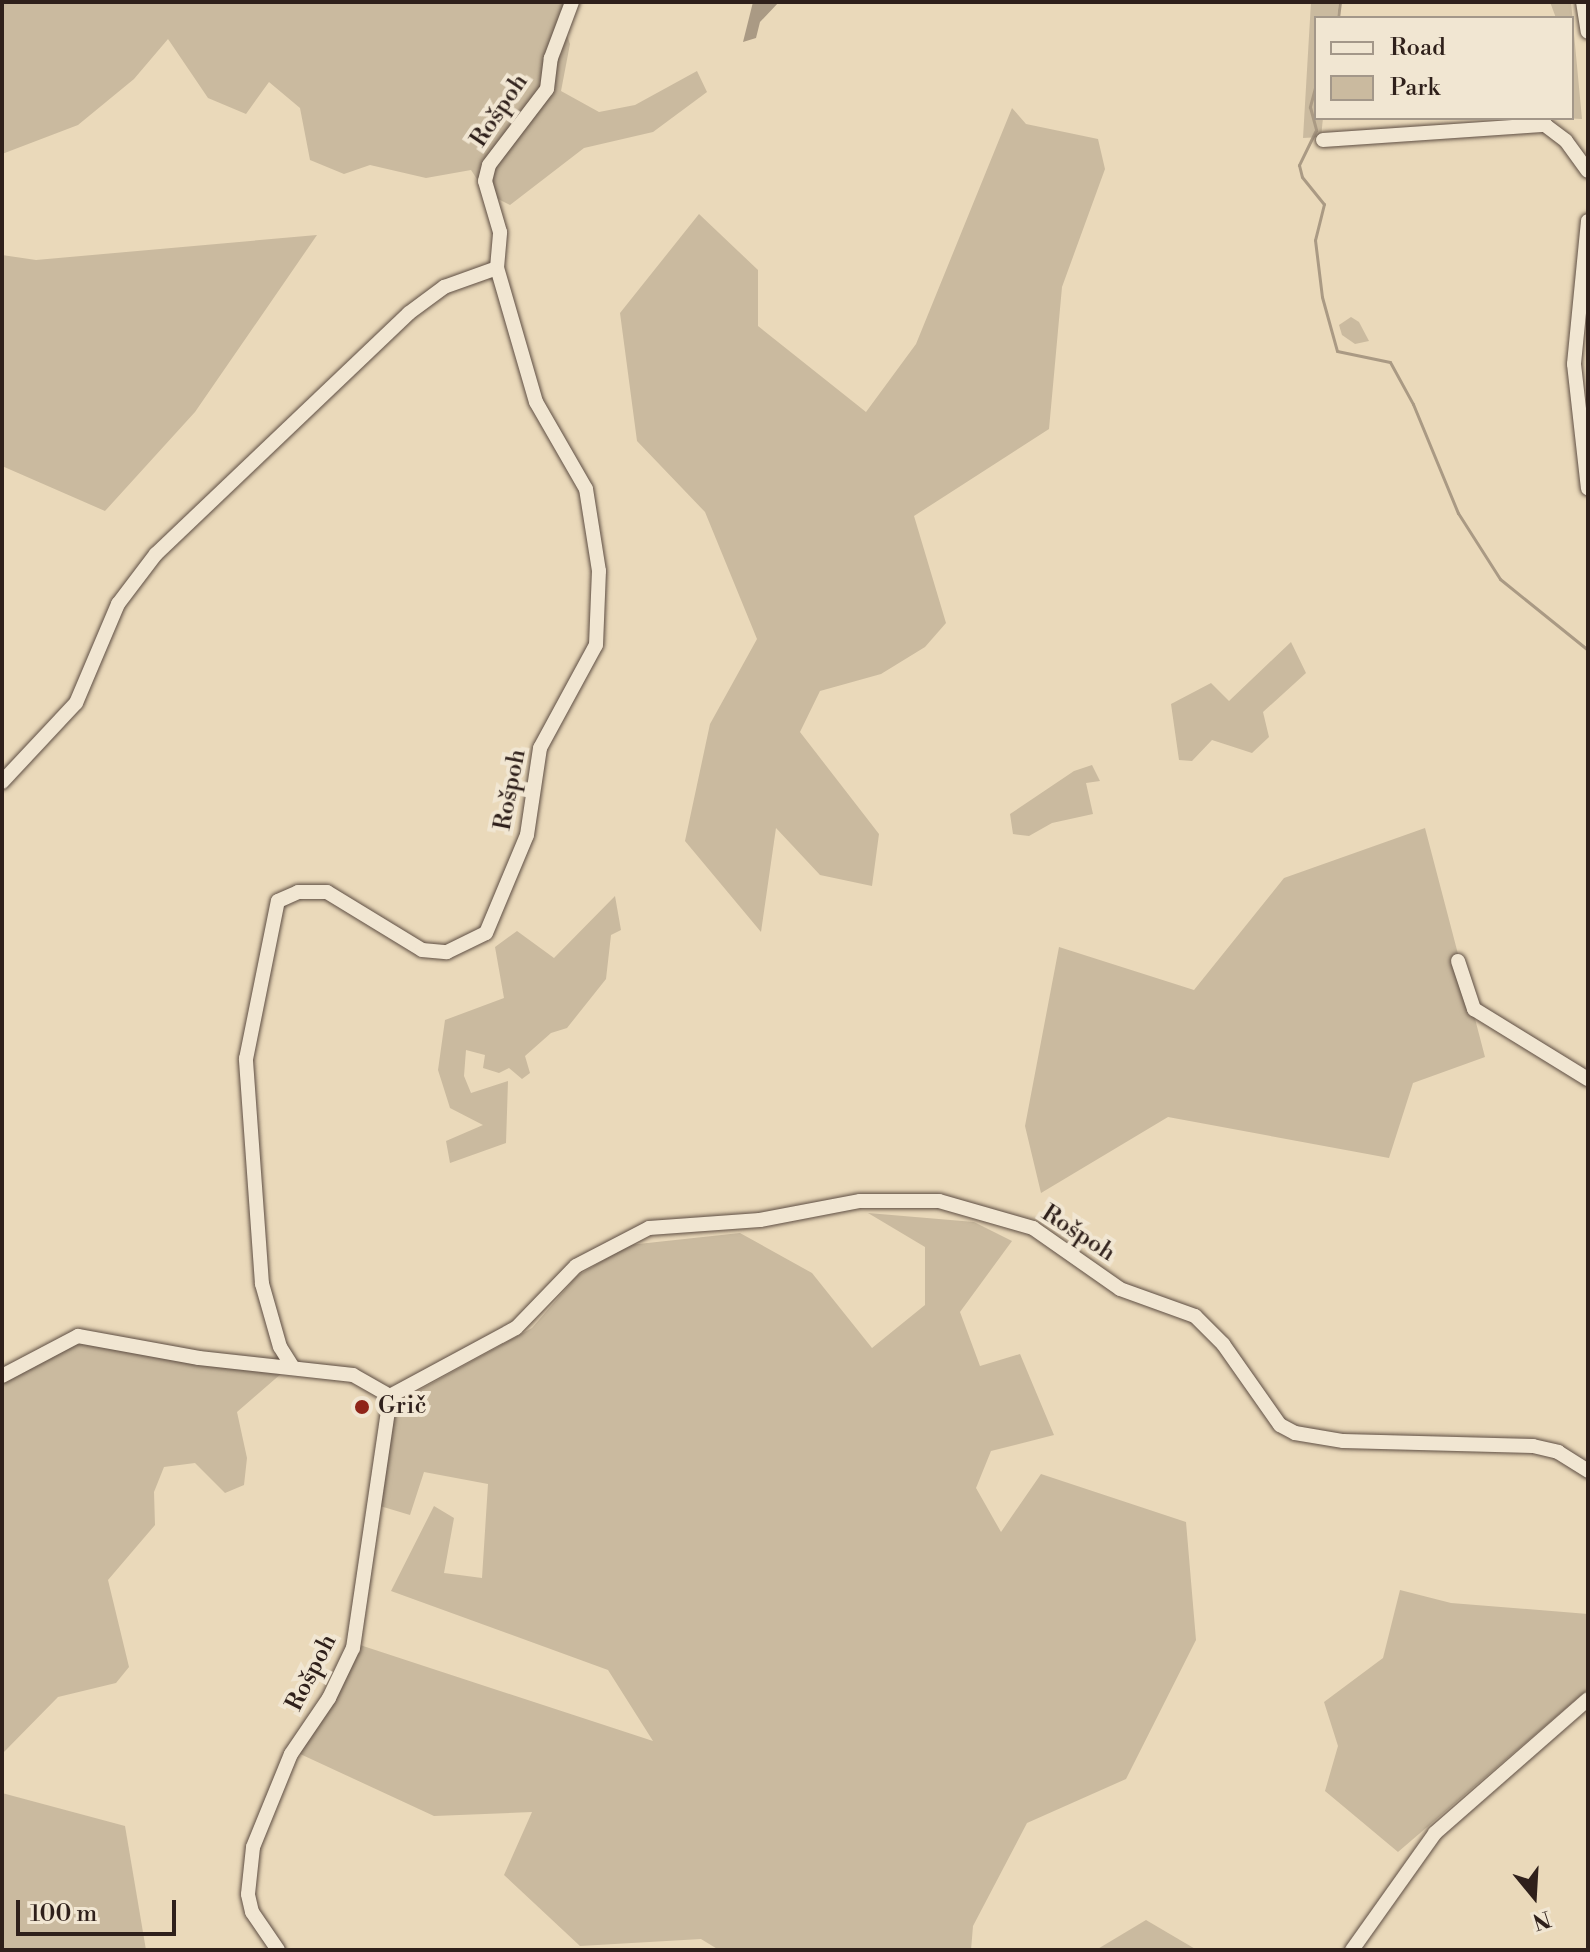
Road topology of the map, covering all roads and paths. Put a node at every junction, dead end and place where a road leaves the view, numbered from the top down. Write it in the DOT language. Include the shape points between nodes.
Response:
graph roads {
  1 [pos="572,2"];
  2 [pos="1583,2"];
  3 [pos="1588,32"];
  4 [pos="1323,140"];
  5 [pos="1588,171"];
  6 [pos="1588,221"];
  7 [pos="497,268"];
  8 [pos="1588,488"];
  9 [pos="2,782"];
  10 [pos="1458,961"];
  11 [pos="1588,1079"];
  12 [pos="292,1366"];
  13 [pos="2,1376"];
  14 [pos="390,1396"];
  15 [pos="1588,1471"];
  16 [pos="1588,1699"];
  17 [pos="278,1950"];
  18 [pos="1352,1950"];
  1 -- 7 [label="street, Rošpoh" via="551,58 547,89 487,171 485,181 500,232"];
  2 -- 3 [label="street"];
  4 -- 5 [label="street" via="1545,125 1566,141"];
  6 -- 8 [label="street" via="1574,364"];
  7 -- 9 [label="street" via="444,287 409,313 156,554 118,604 76,703"];
  7 -- 12 [label="street, Rošpoh" via="536,402 586,489 599,571 596,645 553,715 540,748 527,835 486,933 447,952 422,950 327,892 298,892 278,901 246,1059 262,1284 280,1347"];
  10 -- 11 [label="street" via="1465,993 1477,1011"];
  12 -- 13 [label="street" via="199,1358 78,1336"];
  12 -- 14 [label="street" via="368,1379"];
  14 -- 15 [label="street, Rošpoh" via="516,1328 576,1266 649,1228 760,1220 860,1201 939,1201 1033,1228 1120,1289 1195,1316 1223,1344 1280,1425 1295,1433 1343,1441 1533,1446 1558,1452"];
  14 -- 17 [label="street, Rošpoh" via="353,1648 329,1698 291,1754 253,1847 248,1894 252,1912"];
  16 -- 18 [label="street" via="1442,1825"];
}
